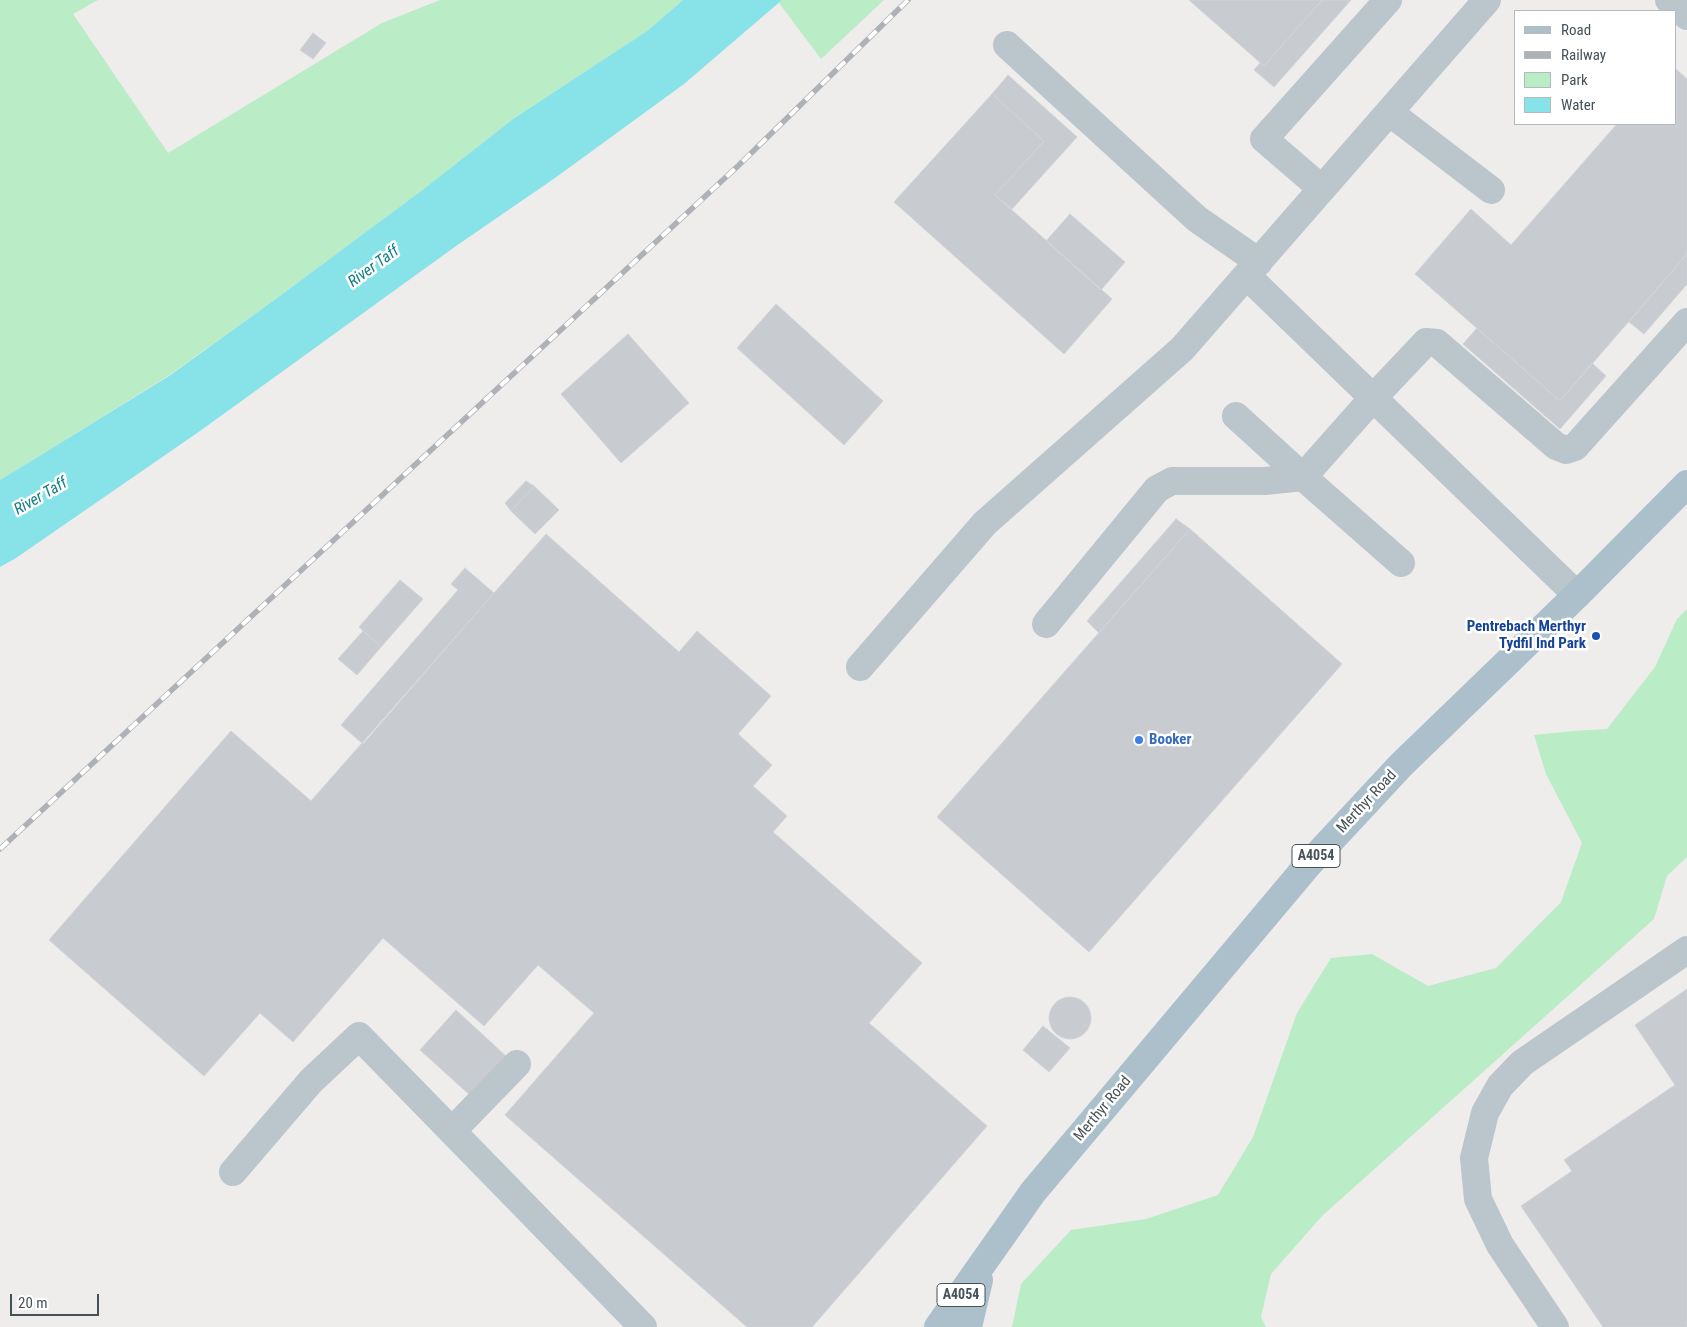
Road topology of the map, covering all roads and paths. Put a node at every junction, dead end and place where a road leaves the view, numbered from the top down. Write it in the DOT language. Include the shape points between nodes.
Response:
graph roads {
  1 [pos="1388,0"];
  2 [pos="1488,0"];
  3 [pos="1669,0"];
  4 [pos="1687,16"];
  5 [pos="1007,45"];
  6 [pos="1389,112"];
  7 [pos="1322,189"];
  8 [pos="1491,190"];
  9 [pos="1253,269"];
  10 [pos="1687,322"];
  11 [pos="1374,398"];
  12 [pos="1236,416"];
  13 [pos="1302,478"];
  14 [pos="1687,484"];
  15 [pos="1401,563"];
  16 [pos="1577,595"];
  17 [pos="1046,624"];
  18 [pos="860,667"];
  19 [pos="1687,950"];
  20 [pos="517,1064"];
  21 [pos="452,1130"];
  22 [pos="233,1172"];
  23 [pos="983,1264"];
  24 [pos="643,1327"];
  25 [pos="938,1327"];
  26 [pos="968,1327"];
  27 [pos="1556,1327"];
  1 -- 7 [label="lane" via="1264,139"];
  2 -- 6 [label="lane"];
  3 -- 4 [label="lane"];
  5 -- 9 [label="lane"];
  6 -- 7 [label="lane"];
  6 -- 8 [label="lane"];
  7 -- 9 [label="lane"];
  9 -- 11 [label="lane"];
  9 -- 18 [label="lane" via="1182,348 985,523"];
  10 -- 11 [label="lane" via="1575,447 1566,450 1556,446 1437,343 1426,342"];
  11 -- 13 [label="lane"];
  11 -- 16 [label="lane"];
  12 -- 13 [label="lane"];
  13 -- 15 [label="lane"];
  13 -- 17 [label="lane" via="1172,481 1157,489"];
  14 -- 16 [label="main road, Merthyr Road / A4054"];
  16 -- 23 [label="main road, Merthyr Road / A4054" via="1401,765 1307,866 1033,1192"];
  19 -- 27 [label="lane" via="1522,1063 1500,1086 1485,1113 1474,1158 1478,1200 1500,1245"];
  20 -- 21 [label="lane"];
  21 -- 22 [label="lane" via="360,1036 310,1081"];
  21 -- 24 [label="lane"];
  23 -- 25 [label="main road, Merthyr Road / A4054"];
  23 -- 26 [label="main road, Merthyr Road / A4054"];
}
